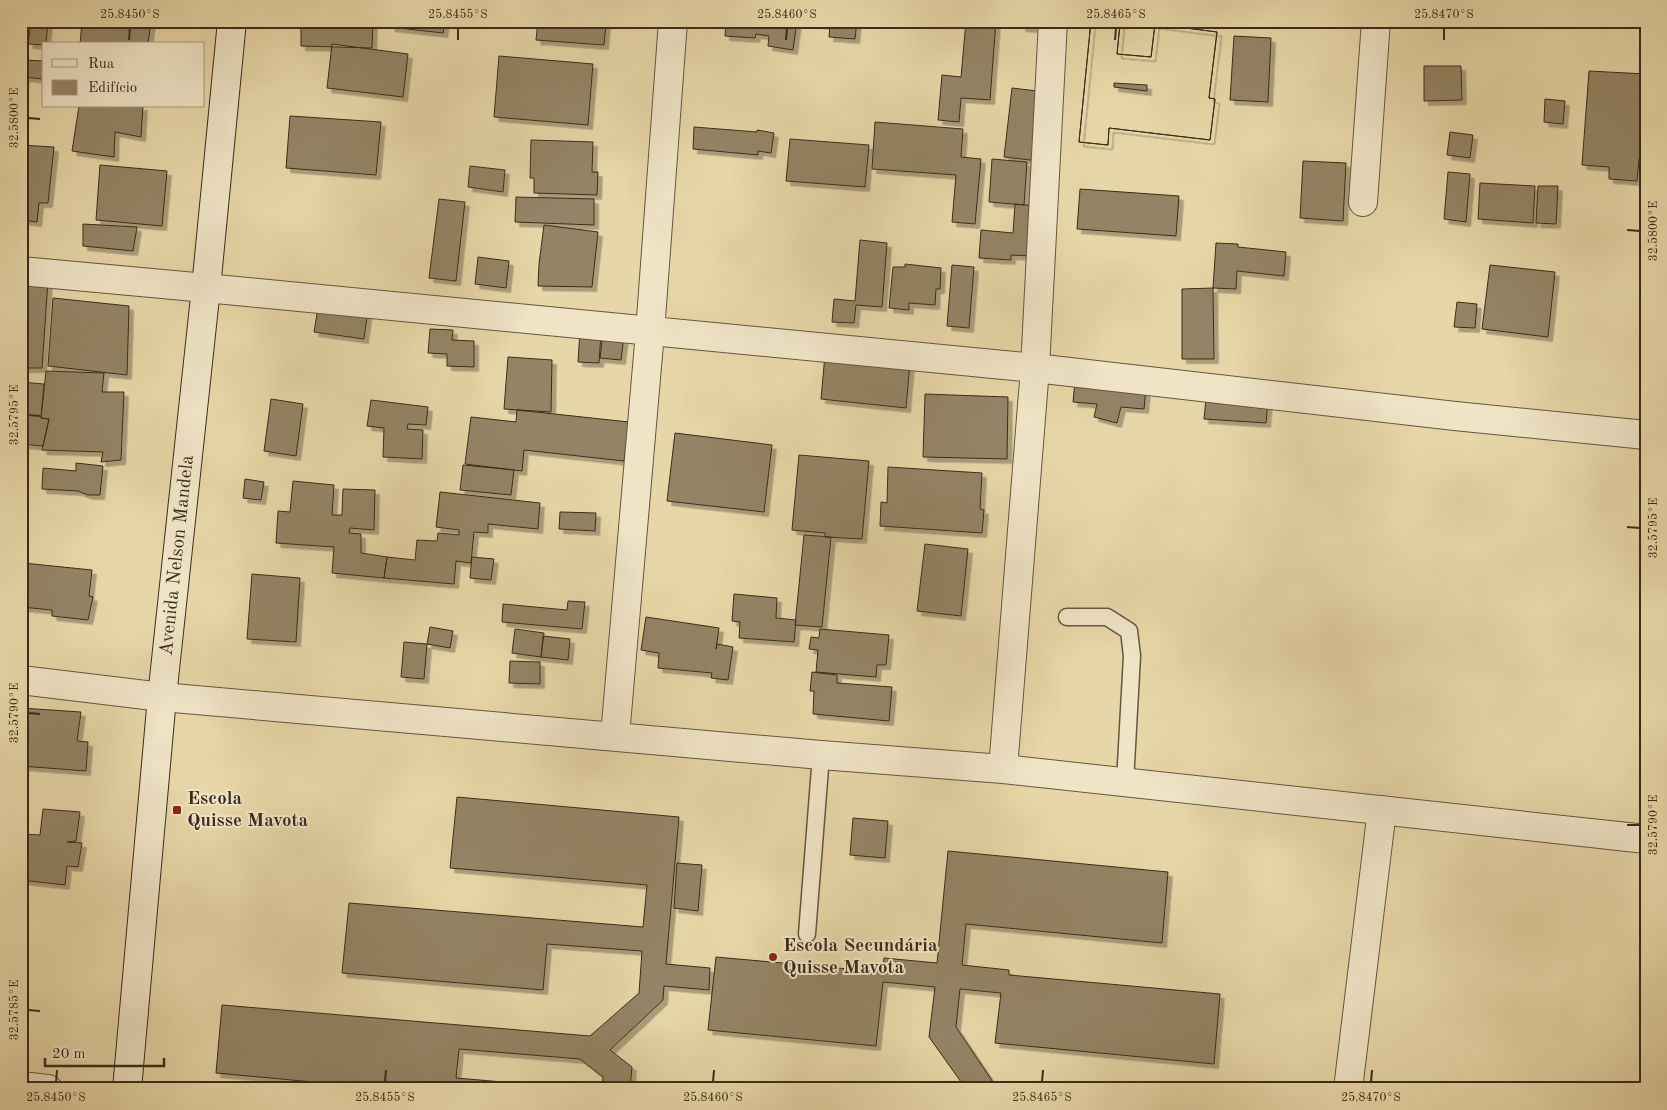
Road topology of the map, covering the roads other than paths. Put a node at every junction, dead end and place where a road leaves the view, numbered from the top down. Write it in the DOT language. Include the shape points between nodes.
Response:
graph roads {
  1 [pos="232,21"];
  2 [pos="673,21"];
  3 [pos="1053,21"];
  4 [pos="1376,21"];
  5 [pos="1362,202"];
  6 [pos="21,271"];
  7 [pos="206,288"];
  8 [pos="650,332"];
  9 [pos="1035,368"];
  10 [pos="1646,435"];
  11 [pos="1067,617"];
  12 [pos="21,680"];
  13 [pos="162,697"];
  14 [pos="615,736"];
  15 [pos="821,755"];
  16 [pos="1003,769"];
  17 [pos="1125,782"];
  18 [pos="1382,810"];
  19 [pos="1646,839"];
  20 [pos="806,934"];
  21 [pos="21,1086"];
  22 [pos="48,1089"];
  23 [pos="127,1089"];
  24 [pos="1348,1089"];
  1 -- 7 [label="street, Avenida Nelson Mandela"];
  2 -- 8 [label="street"];
  3 -- 9 [label="street"];
  4 -- 5 [label="street"];
  6 -- 7 [label="street"];
  7 -- 8 [label="street"];
  7 -- 13 [label="street, Avenida Nelson Mandela"];
  8 -- 9 [label="street"];
  8 -- 14 [label="street"];
  9 -- 10 [label="street"];
  9 -- 16 [label="street"];
  11 -- 17 [label="lane" via="1107,617 1129,631 1132,656"];
  12 -- 13 [label="street"];
  13 -- 14 [label="street"];
  13 -- 23 [label="street, Avenida Nelson Mandela"];
  14 -- 15 [label="street"];
  15 -- 16 [label="street"];
  15 -- 20 [label="lane"];
  16 -- 17 [label="street"];
  17 -- 18 [label="street"];
  18 -- 19 [label="street"];
  18 -- 24 [label="street"];
  21 -- 22 [label="street"];
}
